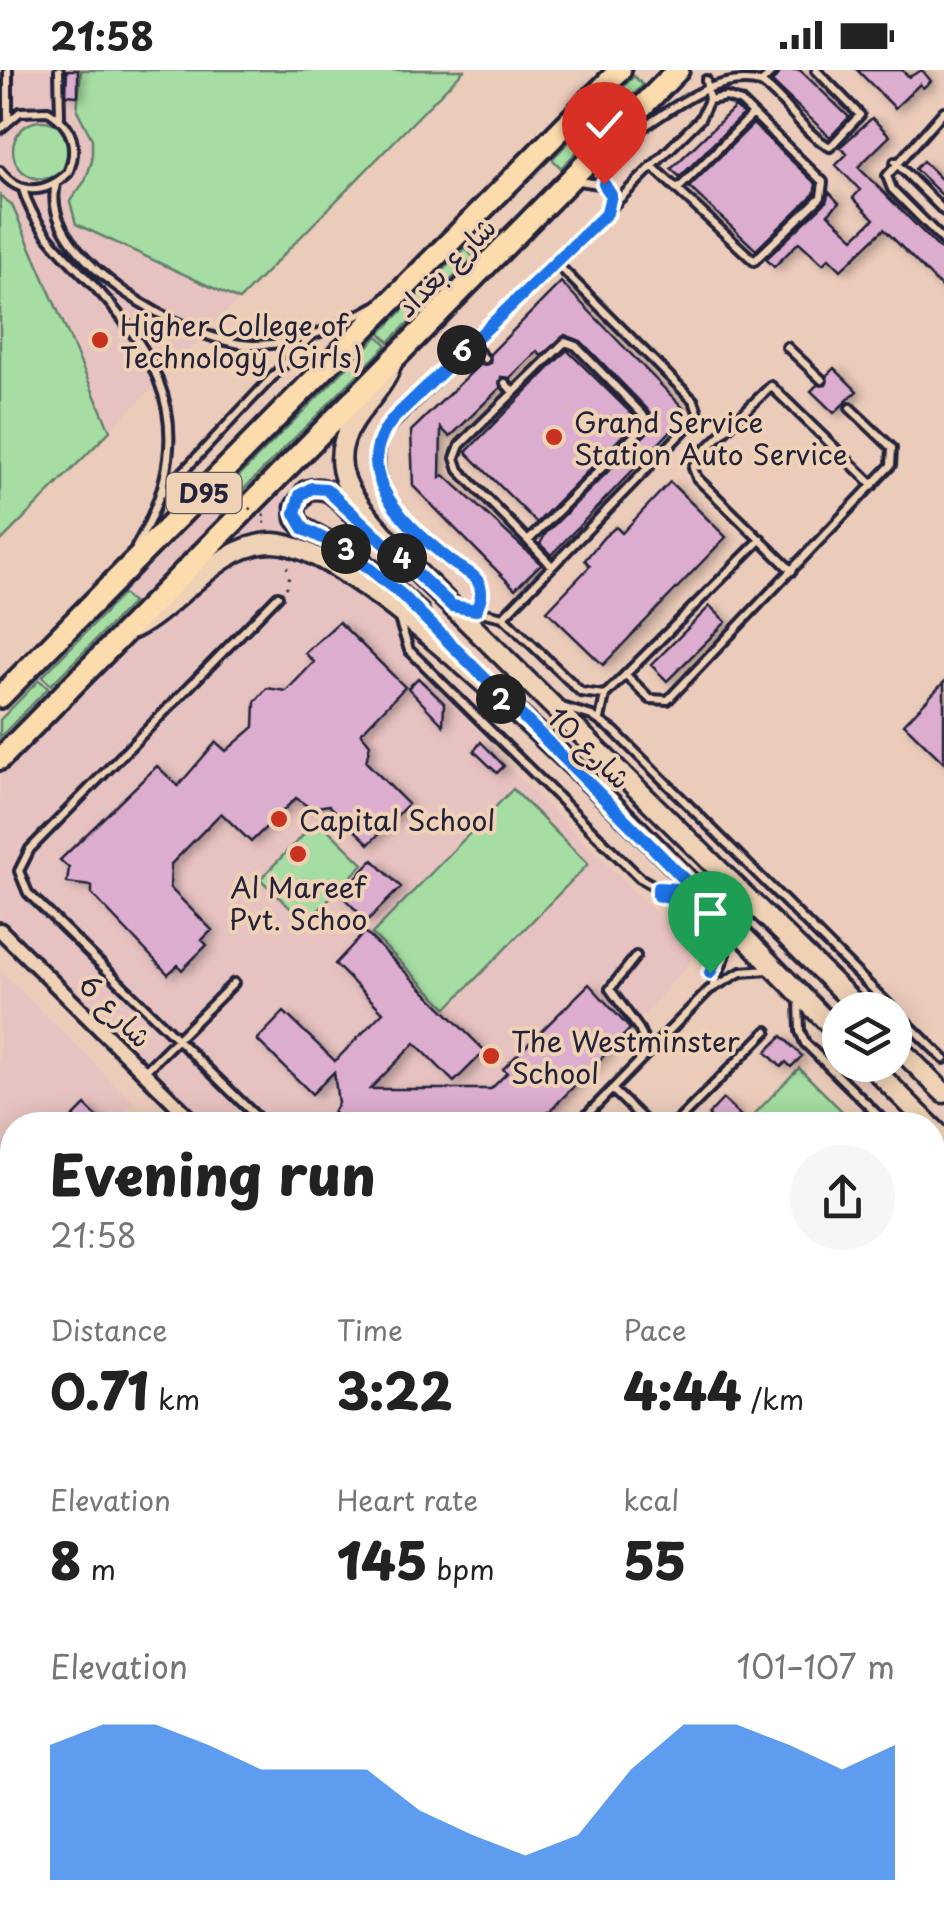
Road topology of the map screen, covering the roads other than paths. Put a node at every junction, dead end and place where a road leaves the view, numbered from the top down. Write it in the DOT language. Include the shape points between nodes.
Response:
graph roads {
  1 [pos="8,70"];
  2 [pos="59,70"];
  3 [pos="620,70"];
  4 [pos="678,70"];
  5 [pos="747,70"];
  6 [pos="774,70"];
  7 [pos="816,70"];
  8 [pos="739,77"];
  9 [pos="706,80"];
  10 [pos="760,83"];
  11 [pos="841,94"];
  12 [pos="709,100"];
  13 [pos="834,102"];
  14 [pos="944,111"];
  15 [pos="753,114"];
  16 [pos="8,118"];
  17 [pos="60,118"];
  18 [pos="0,129"];
  19 [pos="602,148"];
  20 [pos="895,162"];
  21 [pos="652,166"];
  22 [pos="0,171"];
  23 [pos="56,184"];
  24 [pos="564,186"];
  25 [pos="23,189"];
  26 [pos="678,189"];
  27 [pos="944,212"];
  28 [pos="607,213"];
  29 [pos="944,240"];
  30 [pos="555,262"];
  31 [pos="106,274"];
  32 [pos="94,286"];
  33 [pos="406,287"];
  34 [pos="312,335"];
  35 [pos="470,342"];
  36 [pos="787,347"];
  37 [pos="394,358"];
  38 [pos="485,360"];
  39 [pos="822,380"];
  40 [pos="505,383"];
  41 [pos="513,392"];
  42 [pos="850,408"];
  43 [pos="873,485"];
  44 [pos="158,499"];
  45 [pos="760,539"];
  46 [pos="528,541"];
  47 [pos="404,559"];
  48 [pos="552,566"];
  49 [pos="792,571"];
  50 [pos="108,590"];
  51 [pos="278,596"];
  52 [pos="452,606"];
  53 [pos="397,608"];
  54 [pos="476,610"];
  55 [pos="504,617"];
  56 [pos="119,636"];
  57 [pos="626,674"];
  58 [pos="481,680"];
  59 [pos="605,695"];
  60 [pos="0,697"];
  61 [pos="552,706"];
  62 [pos="600,721"];
  63 [pos="0,759"];
  64 [pos="695,890"];
  65 [pos="726,922"];
  66 [pos="0,930"];
  67 [pos="636,956"];
  68 [pos="776,971"];
  69 [pos="234,984"];
  70 [pos="709,990"];
  71 [pos="843,992"];
  72 [pos="877,992"];
  73 [pos="799,995"];
  74 [pos="822,1018"];
  75 [pos="912,1027"];
  76 [pos="767,1031"];
  77 [pos="178,1039"];
  78 [pos="648,1052"];
  79 [pos="944,1059"];
  80 [pos="912,1061"];
  81 [pos="144,1072"];
  82 [pos="887,1082"];
  83 [pos="612,1090"];
  84 [pos="944,1093"];
  85 [pos="183,1112"];
  86 [pos="252,1112"];
  87 [pos="590,1112"];
  88 [pos="635,1112"];
  89 [pos="687,1112"];
  90 [pos="875,1112"];
  91 [pos="917,1112"];
  1 -- 16 [label="lane"];
  2 -- 17 [label="lane"];
  3 -- 33 [label="main road, شارع بغداد / D95"];
  4 -- 19 [label="main road, شارع بغداد / D95"];
  5 -- 8 [label="lane"];
  6 -- 10 [label="lane"];
  7 -- 11 [label="lane"];
  8 -- 9 [label="lane"];
  8 -- 10 [label="lane"];
  9 -- 12 [label="lane"];
  9 -- 19 [label="lane" via="634,134"];
  10 -- 11 [label="lane" via="811,125 825,146 834,145 860,115"];
  11 -- 13 [label="lane"];
  12 -- 15 [label="lane" via="732,98"];
  12 -- 21 [label="lane" via="704,115"];
  14 -- 20 [label="lane"];
  15 -- 26 [label="lane"];
  15 -- 26 [label="lane" via="824,186 760,258 747,258"];
  16 -- 17 [label="lane" via="34,109"];
  16 -- 18 [label="lane"];
  17 -- 23 [label="lane" via="70,130 74,159"];
  19 -- 24 [label="main road, شارع بغداد / D95"];
  20 -- 27 [label="lane"];
  20 -- 29 [label="lane" via="887,176 892,189"];
  21 -- 26 [label="lane"];
  21 -- 28 [label="lane"];
  22 -- 25 [label="lane"];
  23 -- 25 [label="lane"];
  23 -- 31 [label="lane" via="60,228"];
  24 -- 28 [label="lane" via="604,184 611,195"];
  24 -- 37 [label="main road, شارع بغداد / D95"];
  25 -- 32 [label="lane" via="39,228"];
  28 -- 30 [label="lane"];
  30 -- 35 [label="lane"];
  30 -- 48 [label="lane" via="700,410 684,435"];
  31 -- 32 [label="lane"];
  31 -- 34 [label="lane" via="155,314 210,338 270,344"];
  32 -- 44 [label="lane" via="134,331 161,380 171,438"];
  33 -- 34 [label="lane"];
  33 -- 50 [label="main road, شارع بغداد / D95"];
  34 -- 44 [label="lane"];
  35 -- 38 [label="lane"];
  35 -- 54 [label="lane" via="390,422 378,467 388,503 477,580 482,594"];
  36 -- 39 [label="lane"];
  37 -- 47 [label="street, شارع 10" via="382,387 349,428 340,461 350,495"];
  37 -- 56 [label="main road, شارع بغداد / D95"];
  40 -- 41 [label="lane"];
  41 -- 46 [label="lane" via="455,458"];
  41 -- 46 [label="lane" via="559,344 571,343 646,418"];
  42 -- 43 [label="lane" via="894,451 892,465"];
  43 -- 45 [label="lane" via="768,386 694,468"];
  43 -- 49 [label="lane"];
  44 -- 50 [label="lane"];
  45 -- 49 [label="lane"];
  45 -- 57 [label="lane"];
  46 -- 48 [label="lane"];
  47 -- 52 [label="street, شارع 10"];
  47 -- 58 [label="street" via="332,492 312,488 297,500 300,525 386,581"];
  48 -- 55 [label="lane"];
  49 -- 57 [label="lane" via="668,700 650,699"];
  50 -- 60 [label="main road, شارع بغداد / D95"];
  51 -- 77 [label="lane" via="21,863 28,893"];
  52 -- 54 [label="lane"];
  52 -- 61 [label="street, شارع 10"];
  53 -- 56 [label="street, شارع 10" via="320,557 262,544 233,554 159,614"];
  53 -- 58 [label="street, شارع 10"];
  53 -- 64 [label="lane" via="409,650 640,878 658,888"];
  54 -- 55 [label="lane"];
  55 -- 59 [label="lane" via="575,688"];
  56 -- 63 [label="main road, شارع بغداد / D95"];
  57 -- 59 [label="lane"];
  58 -- 64 [label="street, شارع 10"];
  59 -- 62 [label="lane"];
  61 -- 62 [label="lane"];
  61 -- 71 [label="street, شارع 10"];
  62 -- 72 [label="lane"];
  64 -- 65 [label="street, شارع 10"];
  65 -- 68 [label="street, شارع 10"];
  65 -- 70 [label="lane" via="725,958"];
  66 -- 81 [label="street, شارع 6"];
  67 -- 78 [label="lane" via="610,993"];
  68 -- 70 [label="lane" via="741,972"];
  68 -- 73 [label="street, شارع 10"];
  69 -- 77 [label="lane"];
  70 -- 78 [label="lane"];
  73 -- 74 [label="street, شارع 10"];
  73 -- 90 [label="lane" via="806,1043"];
  75 -- 79 [label="lane"];
  76 -- 89 [label="lane"];
  77 -- 81 [label="lane"];
  77 -- 86 [label="lane"];
  78 -- 83 [label="lane"];
  80 -- 84 [label="street"];
  81 -- 85 [label="street, شارع 6"];
  82 -- 91 [label="street"];
  83 -- 87 [label="lane"];
  83 -- 88 [label="lane"];
}
